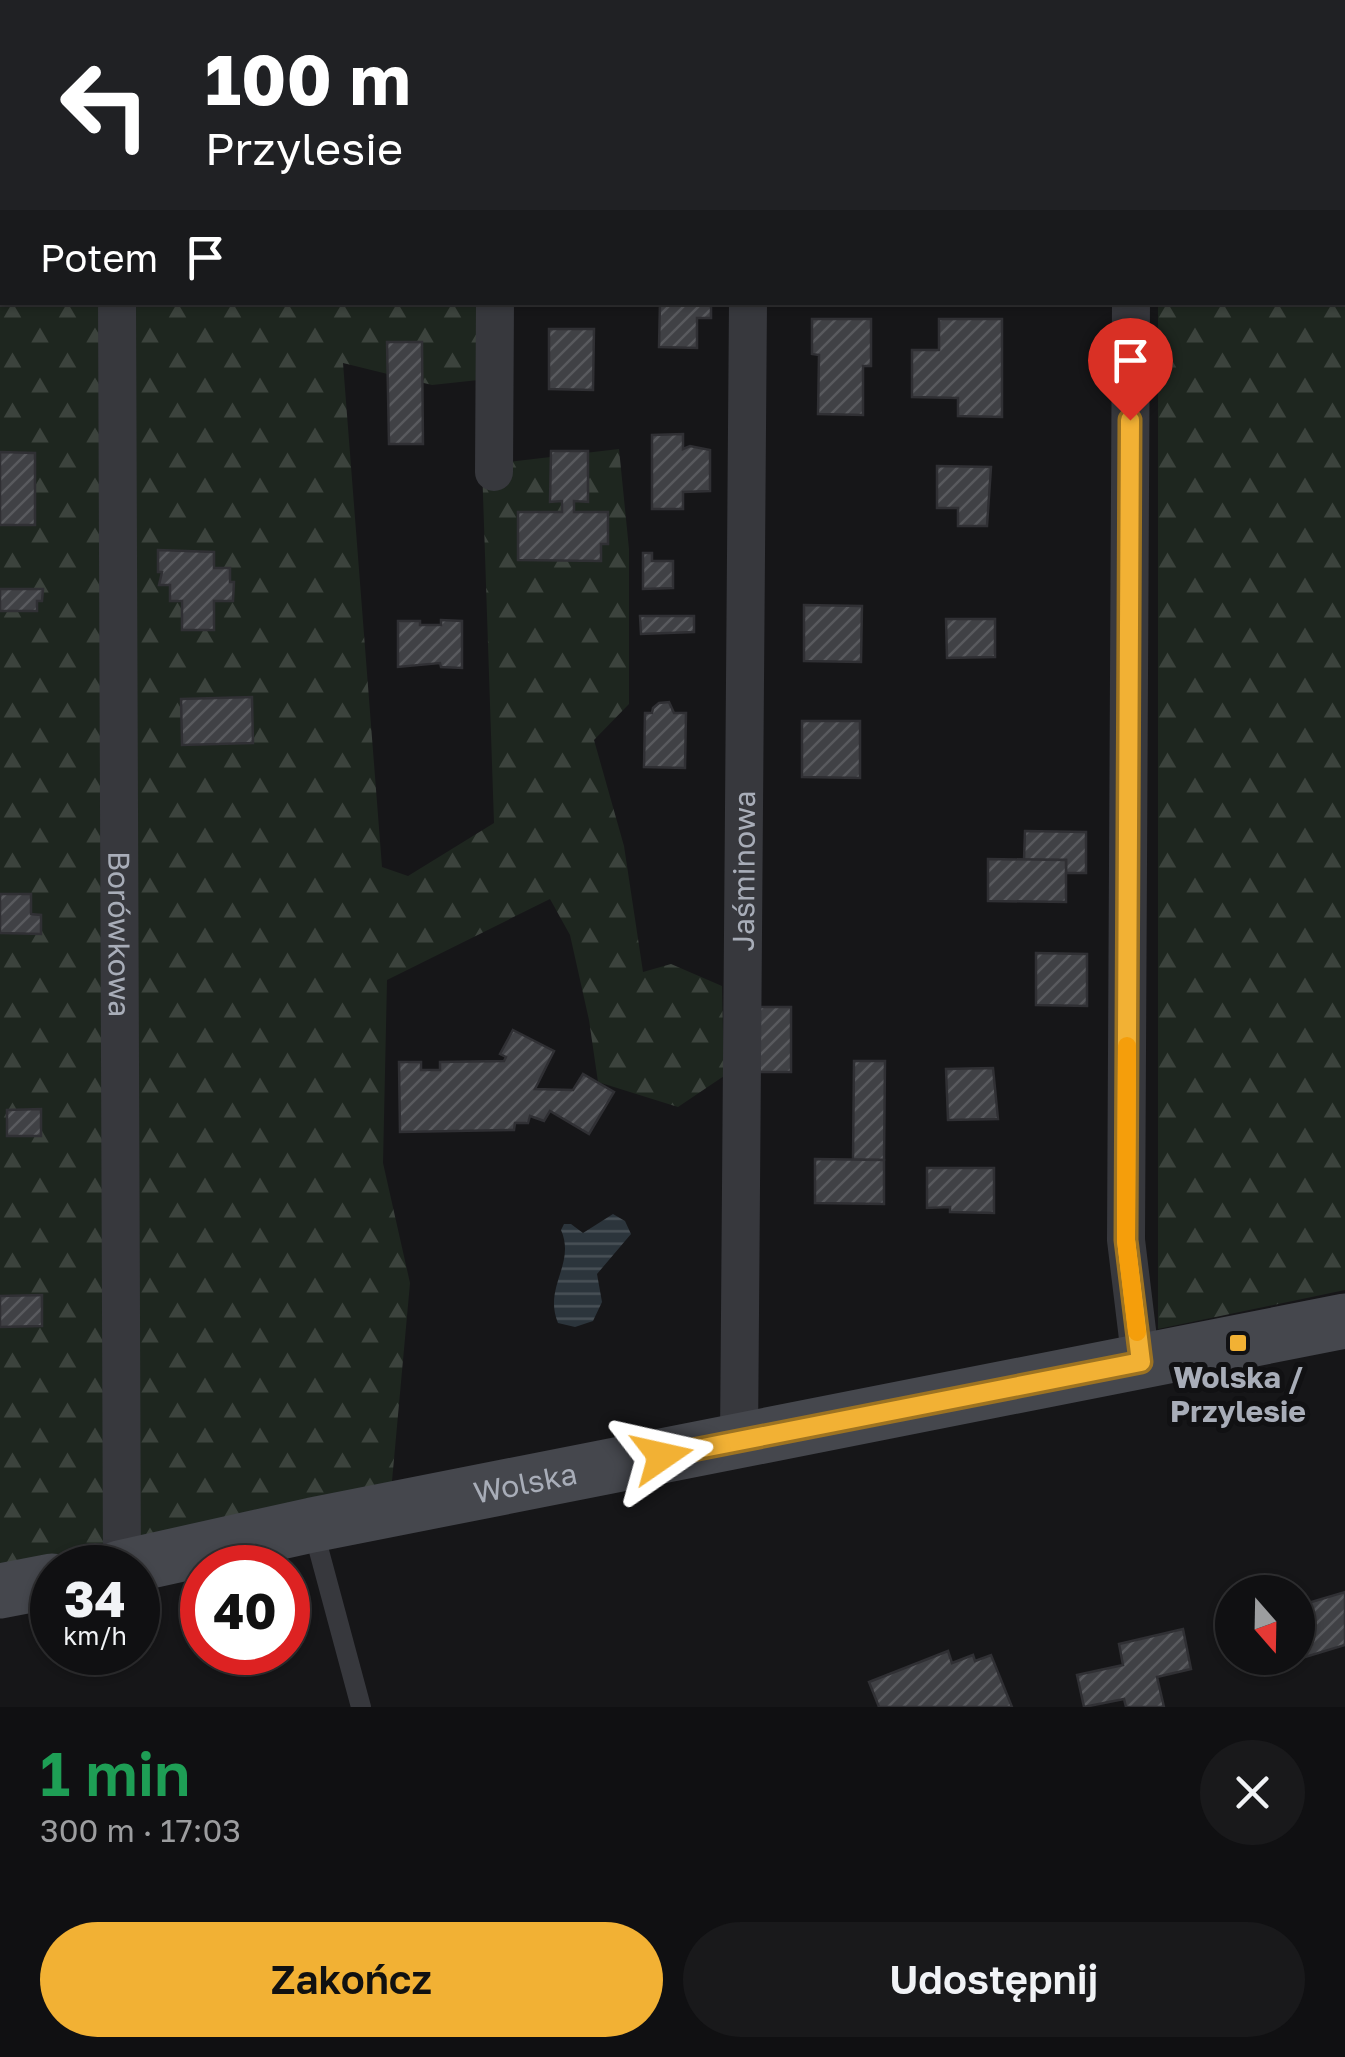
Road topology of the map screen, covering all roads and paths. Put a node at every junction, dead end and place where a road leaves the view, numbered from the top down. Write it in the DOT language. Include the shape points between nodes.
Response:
graph roads {
  1 [pos="116,305"];
  2 [pos="495,305"];
  3 [pos="748,305"];
  4 [pos="1130,305"];
  5 [pos="494,472"];
  6 [pos="1345,1321"];
  7 [pos="1141,1362"];
  8 [pos="740,1441"];
  9 [pos="312,1525"];
  10 [pos="121,1545"];
  11 [pos="160,1558"];
  12 [pos="30,1585"];
  13 [pos="0,1591"];
  14 [pos="361,1707"];
  1 -- 10 [label="street, Borówkowa"];
  2 -- 5 [label="street"];
  3 -- 8 [label="street, Jaśminowa"];
  4 -- 7 [label="street" via="1126,1240"];
  6 -- 7 [label="street, Wolska"];
  7 -- 8 [label="street, Wolska"];
  8 -- 9 [label="street, Wolska"];
  9 -- 11 [label="street, Wolska"];
  9 -- 14 [label="lane"];
  12 -- 13 [label="street"];
}
